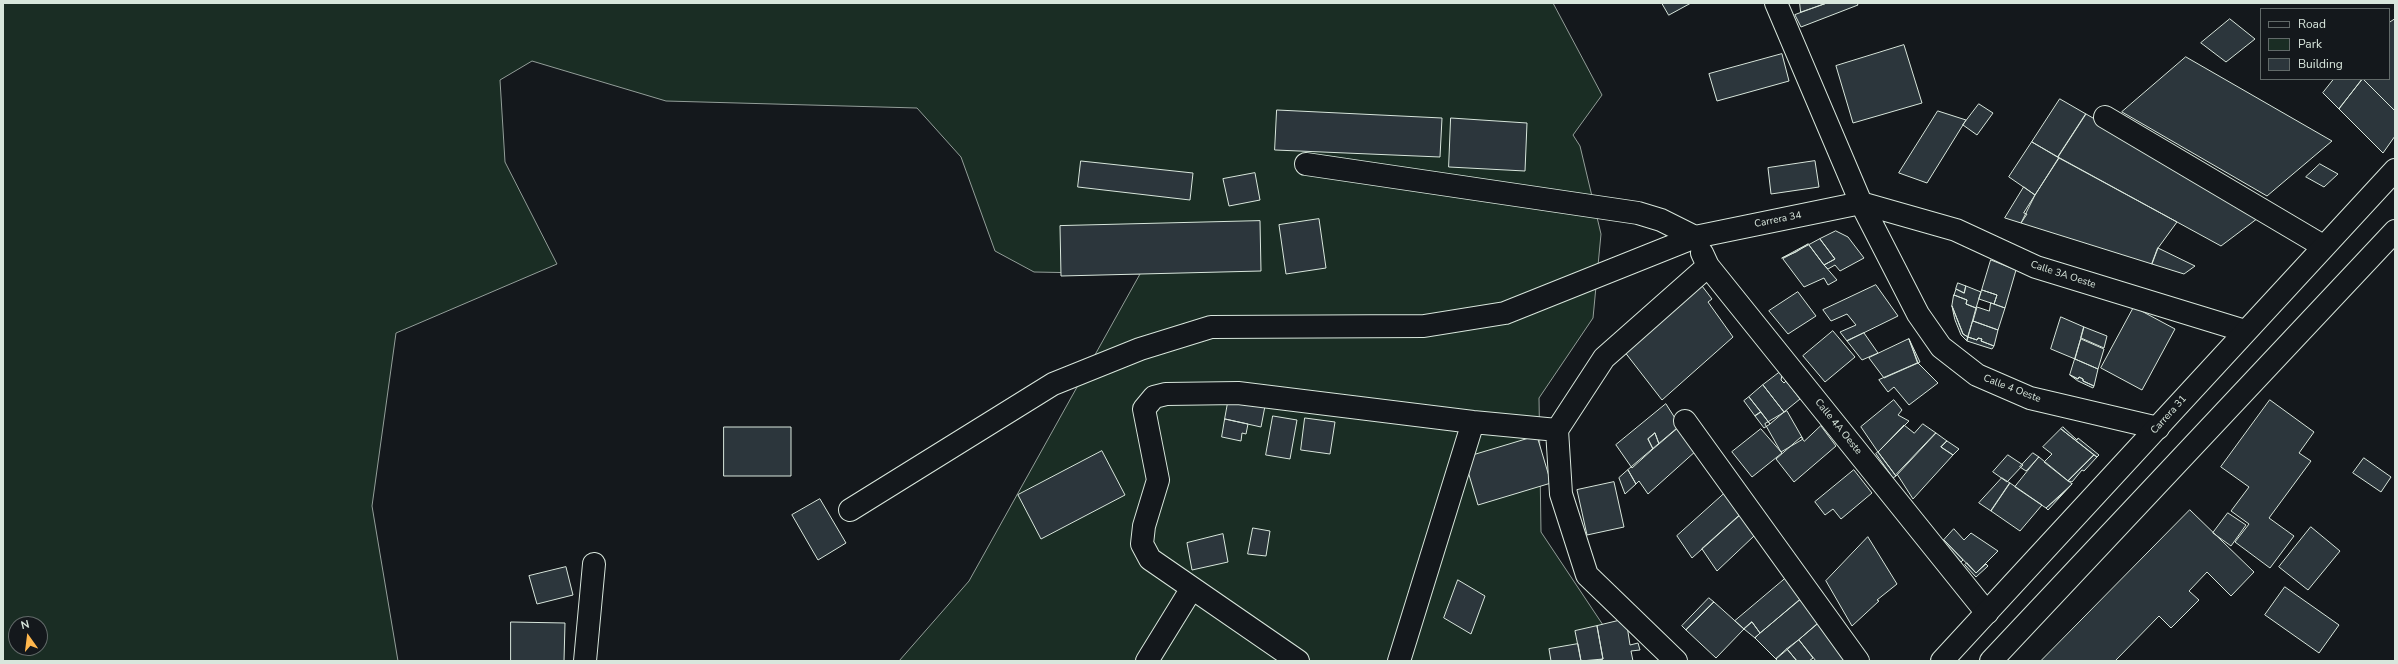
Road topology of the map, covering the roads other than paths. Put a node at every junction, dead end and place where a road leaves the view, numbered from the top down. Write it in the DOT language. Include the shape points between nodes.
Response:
graph roads {
  1 [pos="1776,3"];
  2 [pos="2105,117"];
  3 [pos="1306,164"];
  4 [pos="2395,170"];
  5 [pos="1862,203"];
  6 [pos="2395,231"];
  7 [pos="1695,237"];
  8 [pos="2323,246"];
  9 [pos="1708,266"];
  10 [pos="2245,331"];
  11 [pos="1685,421"];
  12 [pos="1472,422"];
  13 [pos="2158,428"];
  14 [pos="1557,430"];
  15 [pos="850,510"];
  16 [pos="594,564"];
  17 [pos="1192,588"];
  18 [pos="1987,612"];
  19 [pos="585,661"];
  20 [pos="1147,661"];
  21 [pos="1298,661"];
  22 [pos="1399,661"];
  23 [pos="1676,661"];
  24 [pos="1858,661"];
  25 [pos="1942,661"];
  26 [pos="1991,661"];
  1 -- 5 [label="main road, Calle 4 Oeste"];
  2 -- 8 [label="main road"];
  3 -- 7 [label="main road" via="1638,213 1661,220"];
  4 -- 8 [label="main road, Carrera 31"];
  5 -- 7 [label="main road, Carrera 34"];
  5 -- 10 [label="main road, Calle 3A Oeste" via="1956,230 2036,267"];
  5 -- 13 [label="main road, Calle 4 Oeste" via="1918,314 1941,348 1977,375 2030,398"];
  6 -- 26 [label="main road"];
  7 -- 9 [label="main road, Calle 4A Oeste"];
  7 -- 15 [label="main road, Carrera 34" via="1505,313 1424,326 1211,327 1140,349 1053,384"];
  8 -- 10 [label="main road, Carrera 31"];
  9 -- 14 [label="main road" via="1604,358"];
  9 -- 18 [label="main road, Calle 4A Oeste"];
  10 -- 13 [label="main road, Carrera 31"];
  11 -- 24 [label="main road"];
  12 -- 14 [label="main road"];
  12 -- 17 [label="main road" via="1238,393 1166,394 1154,397 1144,409 1158,480 1144,526 1142,544 1150,559"];
  12 -- 22 [label="main road"];
  13 -- 18 [label="main road, Carrera 31"];
  14 -- 23 [label="main road" via="1562,494 1586,575"];
  16 -- 19 [label="main road"];
  17 -- 20 [label="main road"];
  17 -- 21 [label="main road"];
  18 -- 25 [label="main road, Carrera 31"];
}
